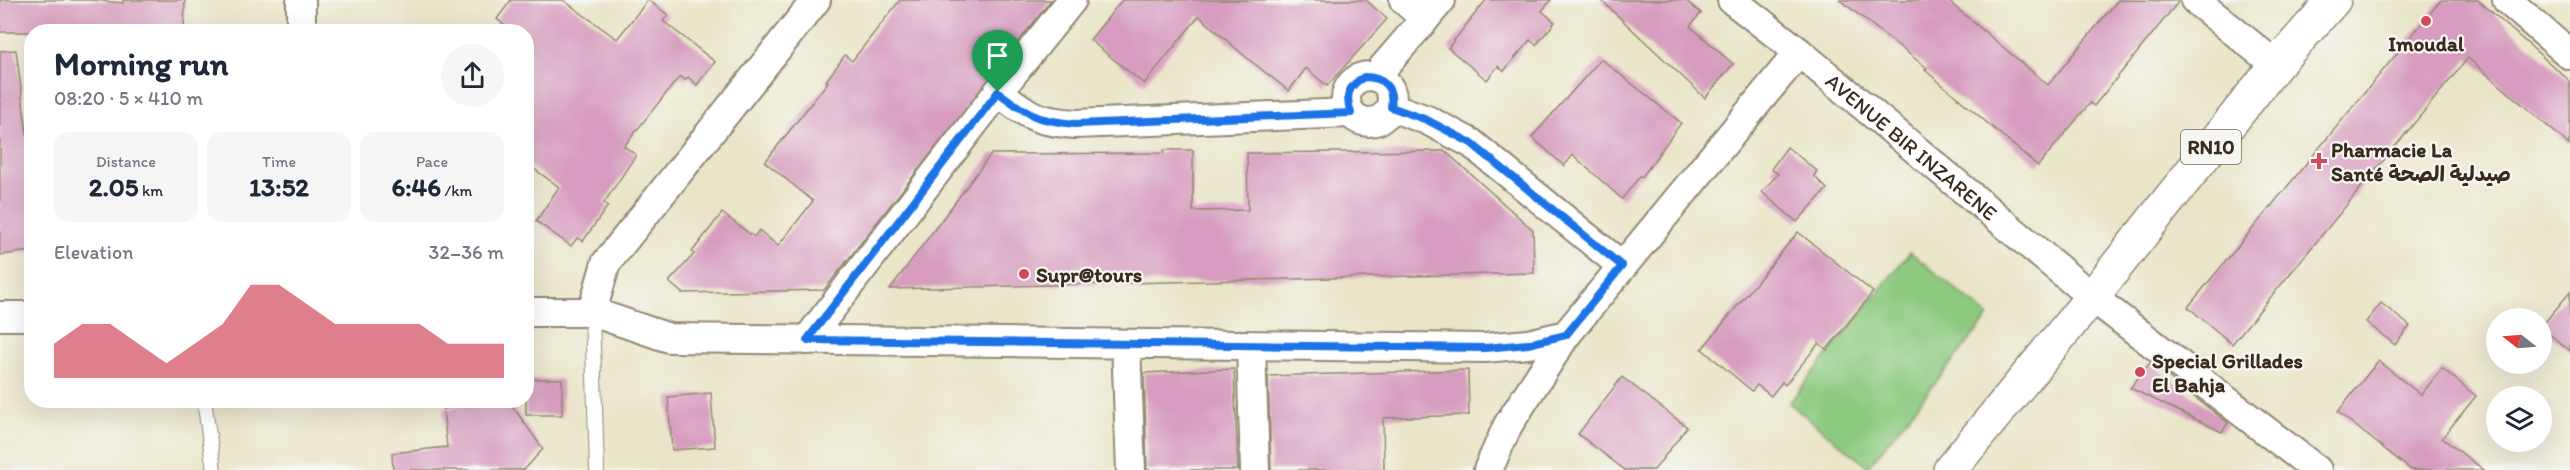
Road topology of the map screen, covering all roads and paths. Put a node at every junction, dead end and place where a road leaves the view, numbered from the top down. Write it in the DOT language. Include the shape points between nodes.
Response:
graph roads {
  1 [pos="300,0"];
  2 [pos="816,0"];
  3 [pos="1072,0"];
  4 [pos="1404,0"];
  5 [pos="1732,0"];
  6 [pos="2195,0"];
  7 [pos="2334,0"];
  8 [pos="2507,0"];
  9 [pos="1433,10"];
  10 [pos="301,24"];
  11 [pos="1798,52"];
  12 [pos="2570,55"];
  13 [pos="2276,65"];
  14 [pos="1375,77"];
  15 [pos="998,92"];
  16 [pos="1391,107"];
  17 [pos="1351,113"];
  18 [pos="1622,266"];
  19 [pos="2092,297"];
  20 [pos="534,312"];
  21 [pos="592,312"];
  22 [pos="0,316"];
  23 [pos="24,316"];
  24 [pos="1566,335"];
  25 [pos="807,340"];
  26 [pos="1126,344"];
  27 [pos="1251,346"];
  28 [pos="205,408"];
  29 [pos="214,470"];
  30 [pos="597,470"];
  31 [pos="1131,470"];
  32 [pos="1255,470"];
  33 [pos="1488,470"];
  34 [pos="1950,470"];
  35 [pos="2317,470"];
  1 -- 10 [label="street"];
  2 -- 21 [label="street" via="606,262"];
  3 -- 15 [label="street"];
  4 -- 9 [label="street"];
  5 -- 11 [label="street, AVENUE BIR INZARENE"];
  6 -- 13 [label="street"];
  7 -- 13 [label="main road, RN10"];
  8 -- 12 [label="street"];
  9 -- 14 [label="street"];
  11 -- 18 [label="street"];
  11 -- 19 [label="street, AVENUE BIR INZARENE"];
  13 -- 19 [label="main road, RN10"];
  14 -- 16 [label="street" via="1390,88"];
  14 -- 17 [label="street" via="1354,82 1348,91"];
  15 -- 17 [label="street" via="1029,115 1075,124"];
  15 -- 25 [label="street"];
  16 -- 17 [label="street" via="1386,116 1368,123"];
  16 -- 18 [label="street" via="1471,143"];
  18 -- 24 [label="street"];
  19 -- 34 [label="main road, RN10"];
  19 -- 35 [label="street, AVENUE BIR INZARENE"];
  20 -- 21 [label="street"];
  21 -- 25 [label="street" via="669,338"];
  21 -- 30 [label="lane"];
  22 -- 23 [label="street"];
  24 -- 27 [label="street" via="1485,348"];
  24 -- 33 [label="street" via="1508,425"];
  25 -- 26 [label="street"];
  26 -- 27 [label="street"];
  26 -- 31 [label="street"];
  27 -- 32 [label="street"];
  28 -- 29 [label="lane"];
}
